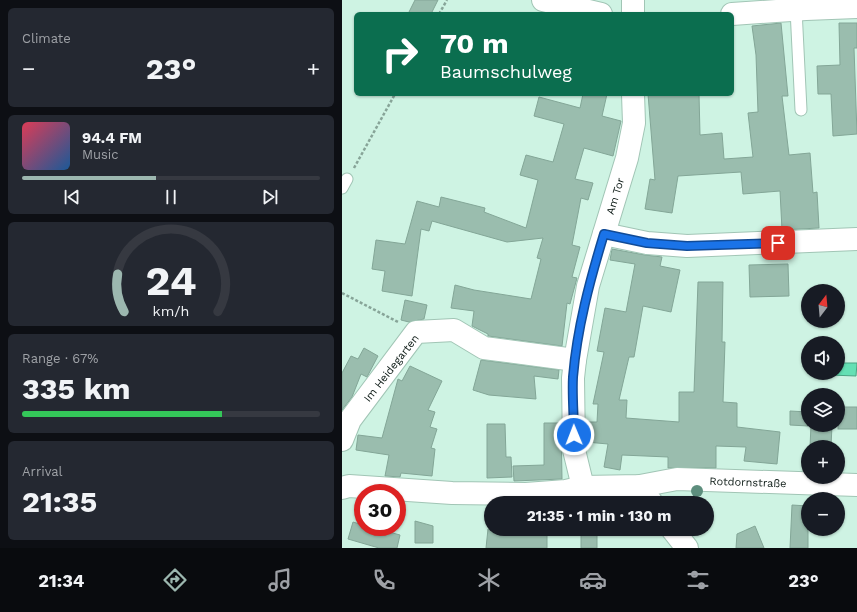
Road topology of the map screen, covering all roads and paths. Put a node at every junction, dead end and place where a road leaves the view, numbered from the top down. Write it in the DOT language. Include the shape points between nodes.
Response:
graph roads {
  1 [pos="447,0"];
  2 [pos="543,0"];
  3 [pos="633,0"];
  4 [pos="857,7"];
  5 [pos="796,9"];
  6 [pos="440,12"];
  7 [pos="593,12"];
  8 [pos="633,12"];
  9 [pos="734,14"];
  10 [pos="394,96"];
  11 [pos="633,96"];
  12 [pos="802,110"];
  13 [pos="345,184"];
  14 [pos="604,234"];
  15 [pos="857,239"];
  16 [pos="342,293"];
  17 [pos="416,332"];
  18 [pos="575,360"];
  19 [pos="342,440"];
  20 [pos="857,485"];
  21 [pos="583,487"];
  22 [pos="342,488"];
  23 [pos="646,494"];
  24 [pos="678,536"];
  25 [pos="687,548"];
  1 -- 6 [label="path"];
  2 -- 7 [label="street"];
  3 -- 8 [label="street"];
  4 -- 5 [label="street"];
  5 -- 9 [label="street"];
  5 -- 12 [label="lane"];
  10 -- 13 [label="path"];
  11 -- 14 [label="street, Am Tor" via="634,122 627,158"];
  14 -- 15 [label="street" via="647,243 687,246"];
  14 -- 18 [label="street, Am Tor" via="588,286"];
  16 -- 17 [label="path"];
  17 -- 18 [label="street, Im Heidegarten" via="454,330 484,348"];
  17 -- 19 [label="street, Im Heidegarten" via="350,420"];
  18 -- 21 [label="street, Am Tor" via="574,450"];
  20 -- 23 [label="street, Rotdornstraße" via="677,479"];
  21 -- 22 [label="street, Rotdornstraße" via="526,494 452,493 349,486"];
  21 -- 23 [label="street, Rotdornstraße"];
  24 -- 25 [label="street"];
}
